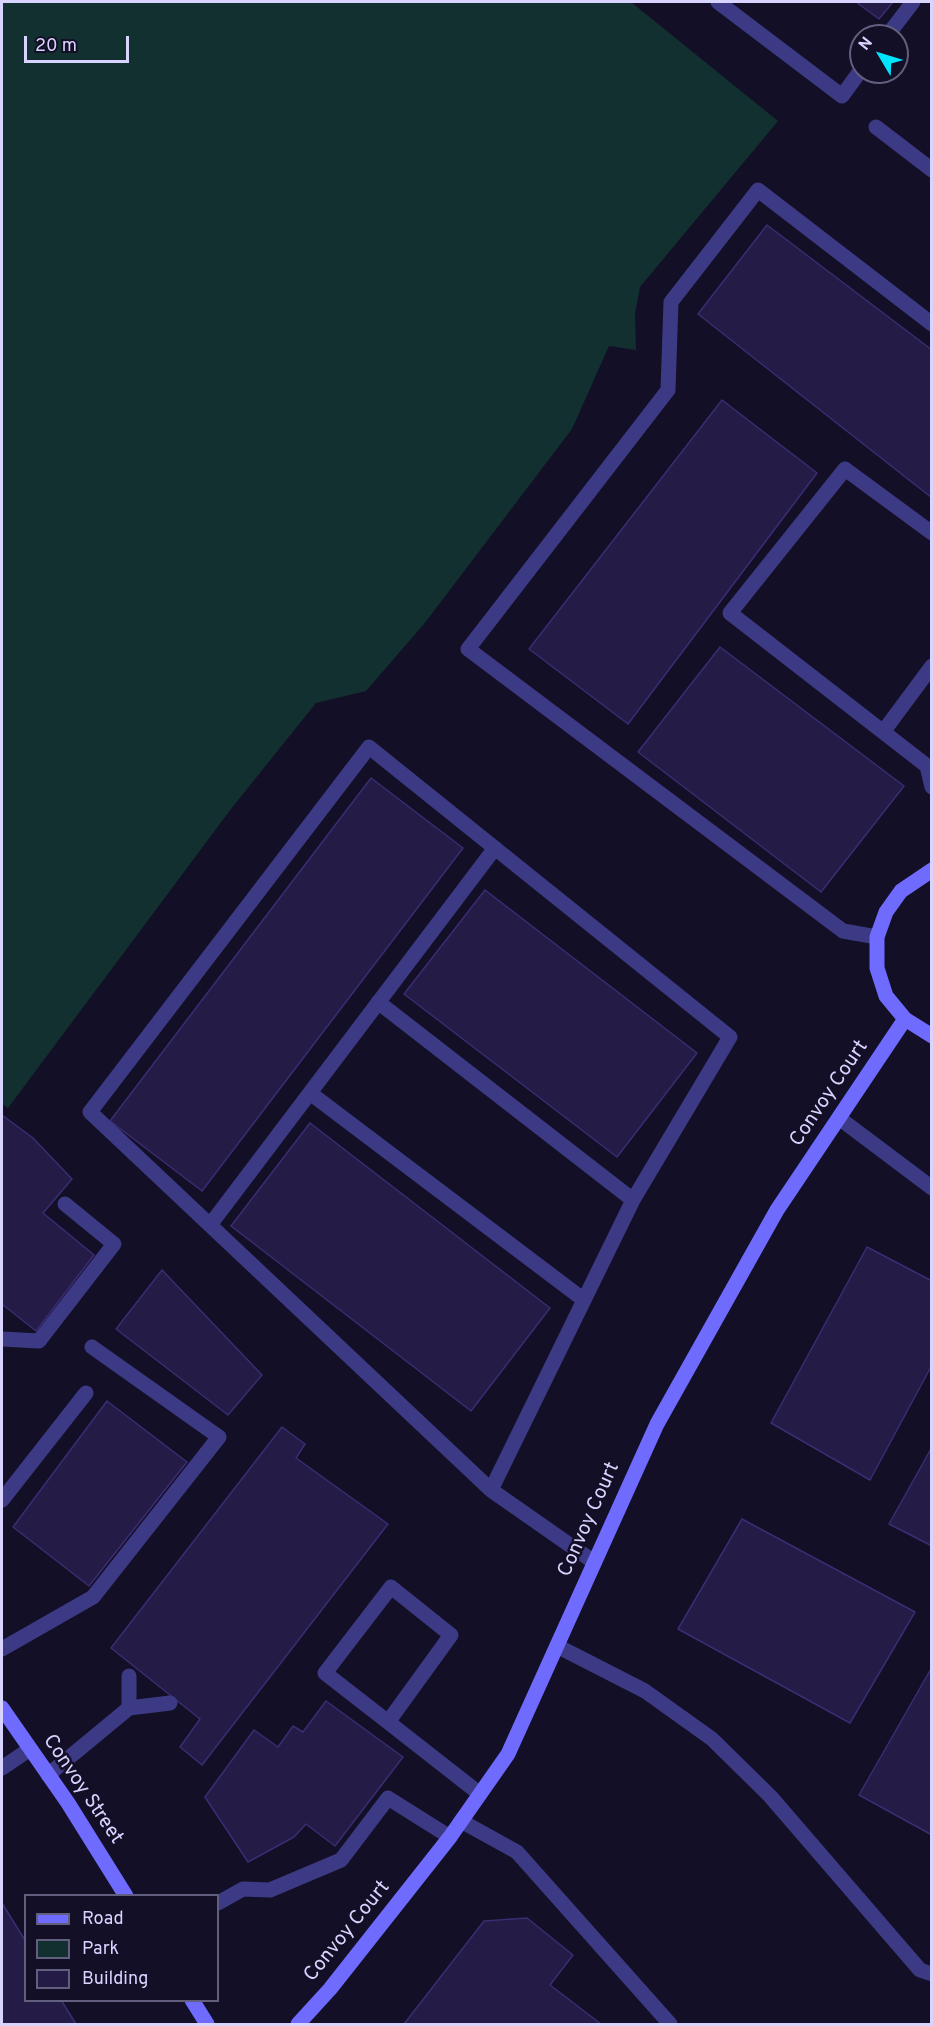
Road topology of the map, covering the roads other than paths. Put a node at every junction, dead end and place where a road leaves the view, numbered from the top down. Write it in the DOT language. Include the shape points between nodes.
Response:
graph roads {
  1 [pos="718,2"];
  2 [pos="913,2"];
  3 [pos="896,24"];
  4 [pos="851,84"];
  5 [pos="876,127"];
  6 [pos="932,170"];
  7 [pos="932,324"];
  8 [pos="932,533"];
  9 [pos="932,666"];
  10 [pos="883,732"];
  11 [pos="929,768"];
  12 [pos="932,787"];
  13 [pos="495,848"];
  14 [pos="932,870"];
  15 [pos="877,937"];
  16 [pos="378,1002"];
  17 [pos="905,1019"];
  18 [pos="932,1036"];
  19 [pos="310,1093"];
  20 [pos="839,1118"];
  21 [pos="932,1188"];
  22 [pos="633,1200"];
  23 [pos="65,1204"];
  24 [pos="210,1225"];
  25 [pos="584,1300"];
  26 [pos="2,1339"];
  27 [pos="92,1347"];
  28 [pos="86,1393"];
  29 [pos="491,1490"];
  30 [pos="2,1500"];
  31 [pos="594,1562"];
  32 [pos="557,1646"];
  33 [pos="2,1649"];
  34 [pos="129,1676"];
  35 [pos="170,1703"];
  36 [pos="2,1708"];
  37 [pos="129,1708"];
  38 [pos="388,1722"];
  39 [pos="30,1749"];
  40 [pos="2,1767"];
  41 [pos="48,1775"];
  42 [pos="480,1794"];
  43 [pos="461,1821"];
  44 [pos="450,1837"];
  45 [pos="125,1894"];
  46 [pos="219,1902"];
  47 [pos="932,1974"];
  48 [pos="193,2002"];
  49 [pos="207,2025"];
  50 [pos="298,2025"];
  51 [pos="670,2025"];
  1 -- 4 [label="lane" via="842,96"];
  2 -- 3 [label="lane"];
  5 -- 6 [label="lane"];
  7 -- 15 [label="lane" via="758,190 671,302 668,390 468,649 843,931"];
  8 -- 10 [label="lane" via="845,469 730,613"];
  9 -- 10 [label="lane"];
  10 -- 11 [label="lane"];
  11 -- 12 [label="lane"];
  13 -- 16 [label="lane"];
  13 -- 22 [label="lane" via="730,1037"];
  13 -- 24 [label="lane" via="369,747 90,1112"];
  14 -- 15 [label="street" via="901,891 886,912"];
  15 -- 17 [label="street" via="877,968 886,996"];
  16 -- 19 [label="lane"];
  16 -- 22 [label="lane"];
  17 -- 18 [label="street"];
  17 -- 20 [label="street, Convoy Court"];
  19 -- 24 [label="lane"];
  19 -- 25 [label="lane"];
  20 -- 21 [label="lane"];
  20 -- 31 [label="street, Convoy Court" via="777,1210 657,1424"];
  22 -- 25 [label="lane"];
  23 -- 26 [label="lane" via="114,1244 39,1341"];
  24 -- 29 [label="lane"];
  25 -- 29 [label="lane"];
  27 -- 33 [label="lane" via="219,1437 93,1597"];
  28 -- 30 [label="lane"];
  29 -- 31 [label="lane"];
  31 -- 32 [label="street, Convoy Court"];
  32 -- 42 [label="street, Convoy Court" via="508,1754"];
  32 -- 47 [label="lane" via="645,1691 712,1739 770,1796 920,1970"];
  34 -- 37 [label="lane"];
  35 -- 37 [label="lane"];
  36 -- 39 [label="street, Convoy Street"];
  37 -- 41 [label="lane"];
  38 -- 38 [label="lane" via="326,1673 391,1587 451,1635"];
  38 -- 42 [label="lane"];
  39 -- 40 [label="lane"];
  39 -- 41 [label="street, Convoy Street"];
  41 -- 45 [label="street, Convoy Street"];
  42 -- 43 [label="street, Convoy Court"];
  43 -- 44 [label="street, Convoy Court"];
  43 -- 51 [label="lane" via="517,1852"];
  44 -- 46 [label="lane" via="388,1798 341,1860 270,1890 243,1889"];
  44 -- 50 [label="street, Convoy Court"];
  48 -- 49 [label="street"];
}
